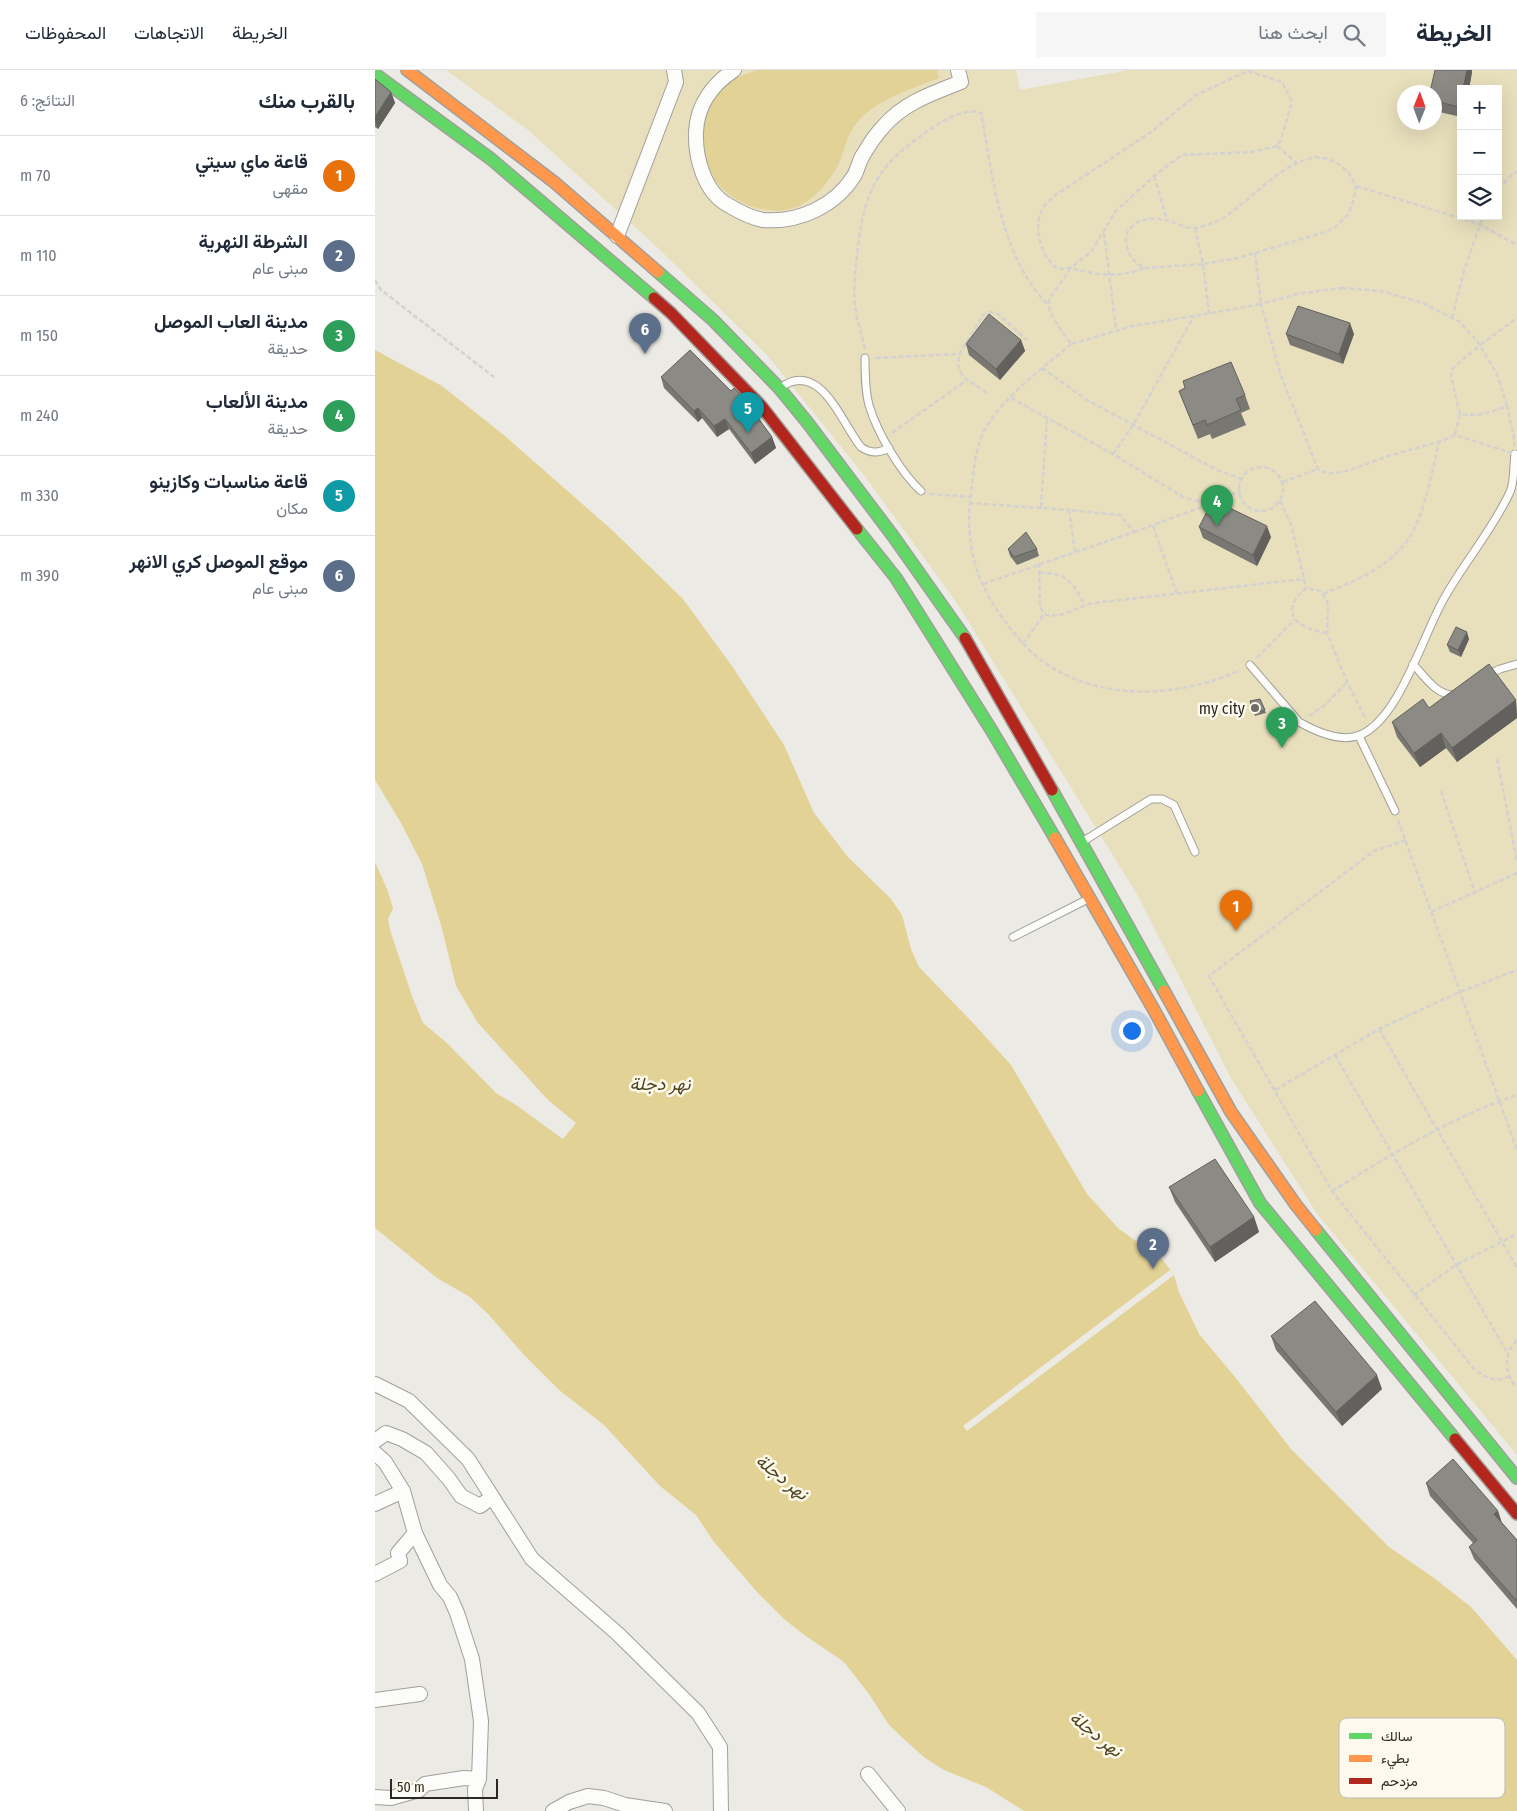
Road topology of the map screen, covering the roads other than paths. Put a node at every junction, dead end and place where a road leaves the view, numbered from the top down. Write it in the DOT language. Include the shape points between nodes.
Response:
graph roads {
  1 [pos="407,70"];
  2 [pos="674,70"];
  3 [pos="734,70"];
  4 [pos="958,70"];
  5 [pos="375,74"];
  6 [pos="617,236"];
  7 [pos="865,358"];
  8 [pos="780,389"];
  9 [pos="889,448"];
  10 [pos="1515,454"];
  11 [pos="921,491"];
  12 [pos="1413,664"];
  13 [pos="1517,664"];
  14 [pos="1251,665"];
  15 [pos="1484,678"];
  16 [pos="1465,691"];
  17 [pos="1011,719"];
  18 [pos="992,731"];
  19 [pos="1359,736"];
  20 [pos="1395,811"];
  21 [pos="1082,842"];
  22 [pos="1195,852"];
  23 [pos="1090,898"];
  24 [pos="1013,937"];
  25 [pos="375,1384"];
  26 [pos="375,1441"];
  27 [pos="375,1454"];
  28 [pos="1517,1478"];
  29 [pos="403,1491"];
  30 [pos="492,1496"];
  31 [pos="375,1504"];
  32 [pos="1517,1514"];
  33 [pos="415,1532"];
  34 [pos="375,1574"];
  35 [pos="420,1694"];
  36 [pos="375,1700"];
  37 [pos="868,1774"];
  38 [pos="479,1779"];
  39 [pos="375,1797"];
  40 [pos="476,1811"];
  41 [pos="553,1811"];
  42 [pos="665,1811"];
  43 [pos="721,1811"];
  44 [pos="898,1811"];
  1 -- 6 [label="main road" via="554,182"];
  2 -- 6 [label="street" via="676,82"];
  3 -- 4 [label="street" via="722,78 701,107 696,131 697,155 709,186 720,201 762,220 787,219 817,211 838,195 854,176 883,127 926,95 961,82"];
  5 -- 18 [label="main road" via="491,159 671,313 762,407 896,578"];
  6 -- 8 [label="main road" via="713,320"];
  7 -- 9 [label="lane" via="869,406"];
  8 -- 9 [label="lane" via="792,382 806,381 818,386 861,448 877,453"];
  8 -- 17 [label="main road" via="893,536 965,638"];
  9 -- 11 [label="lane"];
  10 -- 12 [label="lane" via="1511,489 1495,521 1445,597"];
  12 -- 16 [label="lane" via="1441,692 1453,696"];
  12 -- 19 [label="lane" via="1391,707 1372,728"];
  13 -- 15 [label="lane"];
  14 -- 19 [label="lane" via="1299,722 1333,736"];
  17 -- 18 [label="main road"];
  17 -- 21 [label="main road"];
  18 -- 23 [label="main road"];
  19 -- 20 [label="lane"];
  21 -- 22 [label="lane" via="1151,799 1162,799 1174,805"];
  21 -- 28 [label="main road" via="1231,1112 1297,1205"];
  23 -- 24 [label="lane"];
  23 -- 32 [label="main road" via="1260,1203"];
  25 -- 30 [label="street" via="409,1401 468,1459"];
  26 -- 30 [label="street" via="386,1433 427,1454 461,1496 480,1506"];
  27 -- 29 [label="street" via="385,1462"];
  29 -- 31 [label="street"];
  29 -- 33 [label="street"];
  30 -- 43 [label="street" via="532,1559 618,1634 698,1713 720,1747"];
  33 -- 34 [label="street" via="398,1553 400,1560"];
  33 -- 38 [label="street" via="439,1585 450,1597 471,1659 481,1720"];
  35 -- 36 [label="street"];
  37 -- 44 [label="street"];
  38 -- 39 [label="street" via="425,1784 419,1790 391,1798"];
  38 -- 40 [label="street" via="475,1789"];
  41 -- 42 [label="street" via="588,1796"];
}
